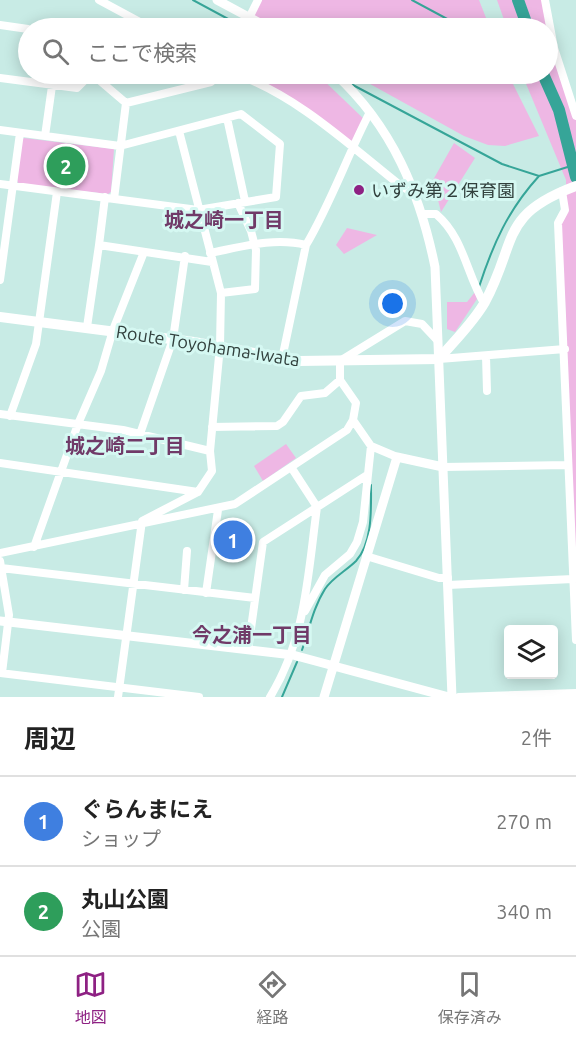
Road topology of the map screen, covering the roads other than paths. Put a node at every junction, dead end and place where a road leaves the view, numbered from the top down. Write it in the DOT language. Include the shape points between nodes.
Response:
graph roads {
  1 [pos="99,0"];
  2 [pos="217,0"];
  3 [pos="258,0"];
  4 [pos="545,0"];
  5 [pos="250,17"];
  6 [pos="132,18"];
  7 [pos="548,18"];
  8 [pos="0,25"];
  9 [pos="18,28"];
  10 [pos="558,60"];
  11 [pos="0,78"];
  12 [pos="18,81"];
  13 [pos="39,84"];
  14 [pos="81,84"];
  15 [pos="103,84"];
  16 [pos="203,84"];
  17 [pos="264,84"];
  18 [pos="344,84"];
  19 [pos="52,86"];
  20 [pos="126,103"];
  21 [pos="370,112"];
  22 [pos="576,116"];
  23 [pos="227,118"];
  24 [pos="0,130"];
  25 [pos="179,131"];
  26 [pos="20,133"];
  27 [pos="45,136"];
  28 [pos="120,146"];
  29 [pos="351,147"];
  30 [pos="0,184"];
  31 [pos="14,186"];
  32 [pos="568,189"];
  33 [pos="57,192"];
  34 [pos="416,194"];
  35 [pos="105,198"];
  36 [pos="114,199"];
  37 [pos="242,202"];
  38 [pos="198,210"];
  39 [pos="423,214"];
  40 [pos="254,244"];
  41 [pos="99,245"];
  42 [pos="306,246"];
  43 [pos="144,252"];
  44 [pos="185,256"];
  45 [pos="211,257"];
  46 [pos="0,280"];
  47 [pos="221,293"];
  48 [pos="484,303"];
  49 [pos="0,317"];
  50 [pos="39,322"];
  51 [pos="87,327"];
  52 [pos="112,330"];
  53 [pos="173,339"];
  54 [pos="438,341"];
  55 [pos="220,346"];
  56 [pos="565,349"];
  57 [pos="486,356"];
  58 [pos="282,359"];
  59 [pos="439,359"];
  60 [pos="340,361"];
  61 [pos="340,380"];
  62 [pos="487,390"];
  63 [pos="0,414"];
  64 [pos="10,416"];
  65 [pos="353,420"];
  66 [pos="78,424"];
  67 [pos="212,427"];
  68 [pos="140,434"];
  69 [pos="371,446"];
  70 [pos="210,451"];
  71 [pos="397,457"];
  72 [pos="0,464"];
  73 [pos="567,465"];
  74 [pos="443,466"];
  75 [pos="291,467"];
  76 [pos="62,472"];
  77 [pos="367,475"];
  78 [pos="198,492"];
  79 [pos="317,507"];
  80 [pos="218,510"];
  81 [pos="141,525"];
  82 [pos="34,547"];
  83 [pos="188,551"];
  84 [pos="0,553"];
  85 [pos="366,556"];
  86 [pos="1,565"];
  87 [pos="573,579"];
  88 [pos="448,581"];
  89 [pos="133,584"];
  90 [pos="184,590"];
  91 [pos="206,593"];
  92 [pos="255,598"];
  93 [pos="302,619"];
  94 [pos="4,621"];
  95 [pos="127,634"];
  96 [pos="576,640"];
  97 [pos="248,650"];
  98 [pos="293,655"];
  99 [pos="334,664"];
  100 [pos="1,673"];
  101 [pos="120,687"];
  102 [pos="576,693"];
  103 [pos="118,697"];
  104 [pos="199,697"];
  105 [pos="270,697"];
  106 [pos="324,697"];
  107 [pos="451,697"];
  108 [pos="459,697"];
  1 -- 6 [label="street"];
  2 -- 5 [label="street"];
  3 -- 5 [label="street"];
  4 -- 7 [label="street"];
  8 -- 9 [label="street"];
  10 -- 22 [label="street"];
  11 -- 12 [label="street"];
  13 -- 19 [label="street"];
  14 -- 19 [label="street" via="77,88"];
  15 -- 20 [label="street"];
  16 -- 20 [label="street"];
  17 -- 29 [label="street" via="297,104"];
  18 -- 21 [label="street"];
  19 -- 27 [label="street"];
  20 -- 28 [label="street"];
  21 -- 29 [label="street"];
  21 -- 34 [label="street" via="397,152"];
  23 -- 25 [label="street"];
  23 -- 37 [label="street"];
  23 -- 37 [label="street" via="241,114 280,144 276,197"];
  24 -- 26 [label="street"];
  25 -- 28 [label="street"];
  25 -- 38 [label="street"];
  26 -- 27 [label="street"];
  26 -- 31 [label="street"];
  27 -- 28 [label="street"];
  28 -- 36 [label="street"];
  29 -- 34 [label="street"];
  29 -- 42 [label="street" via="322,219"];
  30 -- 31 [label="street"];
  31 -- 33 [label="street"];
  31 -- 46 [label="street"];
  32 -- 48 [label="main road" via="537,203 515,228"];
  32 -- 56 [label="street" via="565,210 558,223"];
  33 -- 35 [label="street"];
  33 -- 50 [label="street"];
  34 -- 39 [label="street"];
  35 -- 36 [label="street"];
  35 -- 41 [label="street"];
  36 -- 38 [label="street"];
  37 -- 38 [label="street"];
  37 -- 40 [label="street"];
  38 -- 45 [label="street"];
  39 -- 48 [label="street" via="436,214 457,238"];
  39 -- 54 [label="street" via="435,267"];
  40 -- 42 [label="street" via="293,242"];
  40 -- 45 [label="street"];
  40 -- 47 [label="street" via="255,289"];
  41 -- 43 [label="street"];
  41 -- 51 [label="street"];
  42 -- 58 [label="street"];
  43 -- 44 [label="street"];
  43 -- 52 [label="street"];
  44 -- 45 [label="street"];
  44 -- 53 [label="street"];
  45 -- 47 [label="street"];
  47 -- 55 [label="street"];
  48 -- 59 [label="main road"];
  49 -- 50 [label="main road, Route Toyohama-Iwata"];
  50 -- 51 [label="main road, Route Toyohama-Iwata"];
  50 -- 64 [label="street" via="36,344"];
  51 -- 52 [label="main road, Route Toyohama-Iwata"];
  52 -- 53 [label="main road, Route Toyohama-Iwata"];
  52 -- 66 [label="street" via="101,371"];
  53 -- 55 [label="main road, Route Toyohama-Iwata"];
  53 -- 68 [label="street"];
  54 -- 59 [label="street"];
  54 -- 60 [label="street" via="422,324 405,321"];
  55 -- 58 [label="main road, Route Toyohama-Iwata"];
  55 -- 67 [label="street"];
  56 -- 57 [label="street"];
  56 -- 73 [label="street"];
  57 -- 59 [label="street"];
  57 -- 62 [label="street"];
  58 -- 60 [label="main road, Route Toyohama-Iwata"];
  59 -- 60 [label="main road, Route Toyohama-Iwata"];
  59 -- 74 [label="street"];
  60 -- 61 [label="street"];
  61 -- 65 [label="street" via="356,403"];
  61 -- 67 [label="street" via="326,393 297,399 288,417 277,426"];
  63 -- 64 [label="street"];
  64 -- 66 [label="street"];
  65 -- 69 [label="street"];
  65 -- 75 [label="street" via="347,430"];
  66 -- 68 [label="street"];
  66 -- 76 [label="street"];
  67 -- 70 [label="street"];
  68 -- 70 [label="street"];
  69 -- 71 [label="street"];
  69 -- 77 [label="street"];
  70 -- 78 [label="street" via="212,471"];
  71 -- 74 [label="street"];
  71 -- 85 [label="street"];
  72 -- 76 [label="street"];
  73 -- 74 [label="street"];
  73 -- 87 [label="street"];
  74 -- 88 [label="street"];
  75 -- 79 [label="street"];
  75 -- 80 [label="street" via="235,504"];
  76 -- 78 [label="street"];
  76 -- 82 [label="street"];
  77 -- 79 [label="street"];
  77 -- 93 [label="street" via="357,542 350,554 325,575"];
  78 -- 81 [label="street" via="145,517"];
  79 -- 92 [label="street" via="262,542"];
  79 -- 93 [label="street"];
  80 -- 81 [label="street"];
  80 -- 91 [label="street"];
  81 -- 82 [label="street"];
  81 -- 89 [label="street"];
  82 -- 84 [label="street"];
  83 -- 90 [label="street"];
  85 -- 88 [label="street"];
  85 -- 99 [label="street"];
  86 -- 89 [label="street"];
  86 -- 94 [label="street"];
  87 -- 88 [label="street"];
  87 -- 96 [label="street"];
  88 -- 107 [label="street"];
  89 -- 90 [label="street"];
  89 -- 95 [label="street"];
  90 -- 91 [label="street"];
  91 -- 92 [label="street"];
  92 -- 97 [label="street"];
  93 -- 98 [label="street"];
  94 -- 95 [label="street"];
  94 -- 100 [label="street"];
  95 -- 97 [label="street"];
  95 -- 101 [label="street"];
  97 -- 98 [label="street"];
  98 -- 99 [label="street"];
  98 -- 105 [label="street"];
  99 -- 106 [label="street"];
  99 -- 107 [label="street"];
  100 -- 101 [label="street"];
  101 -- 103 [label="street"];
  101 -- 104 [label="street"];
  102 -- 108 [label="street"];
}
